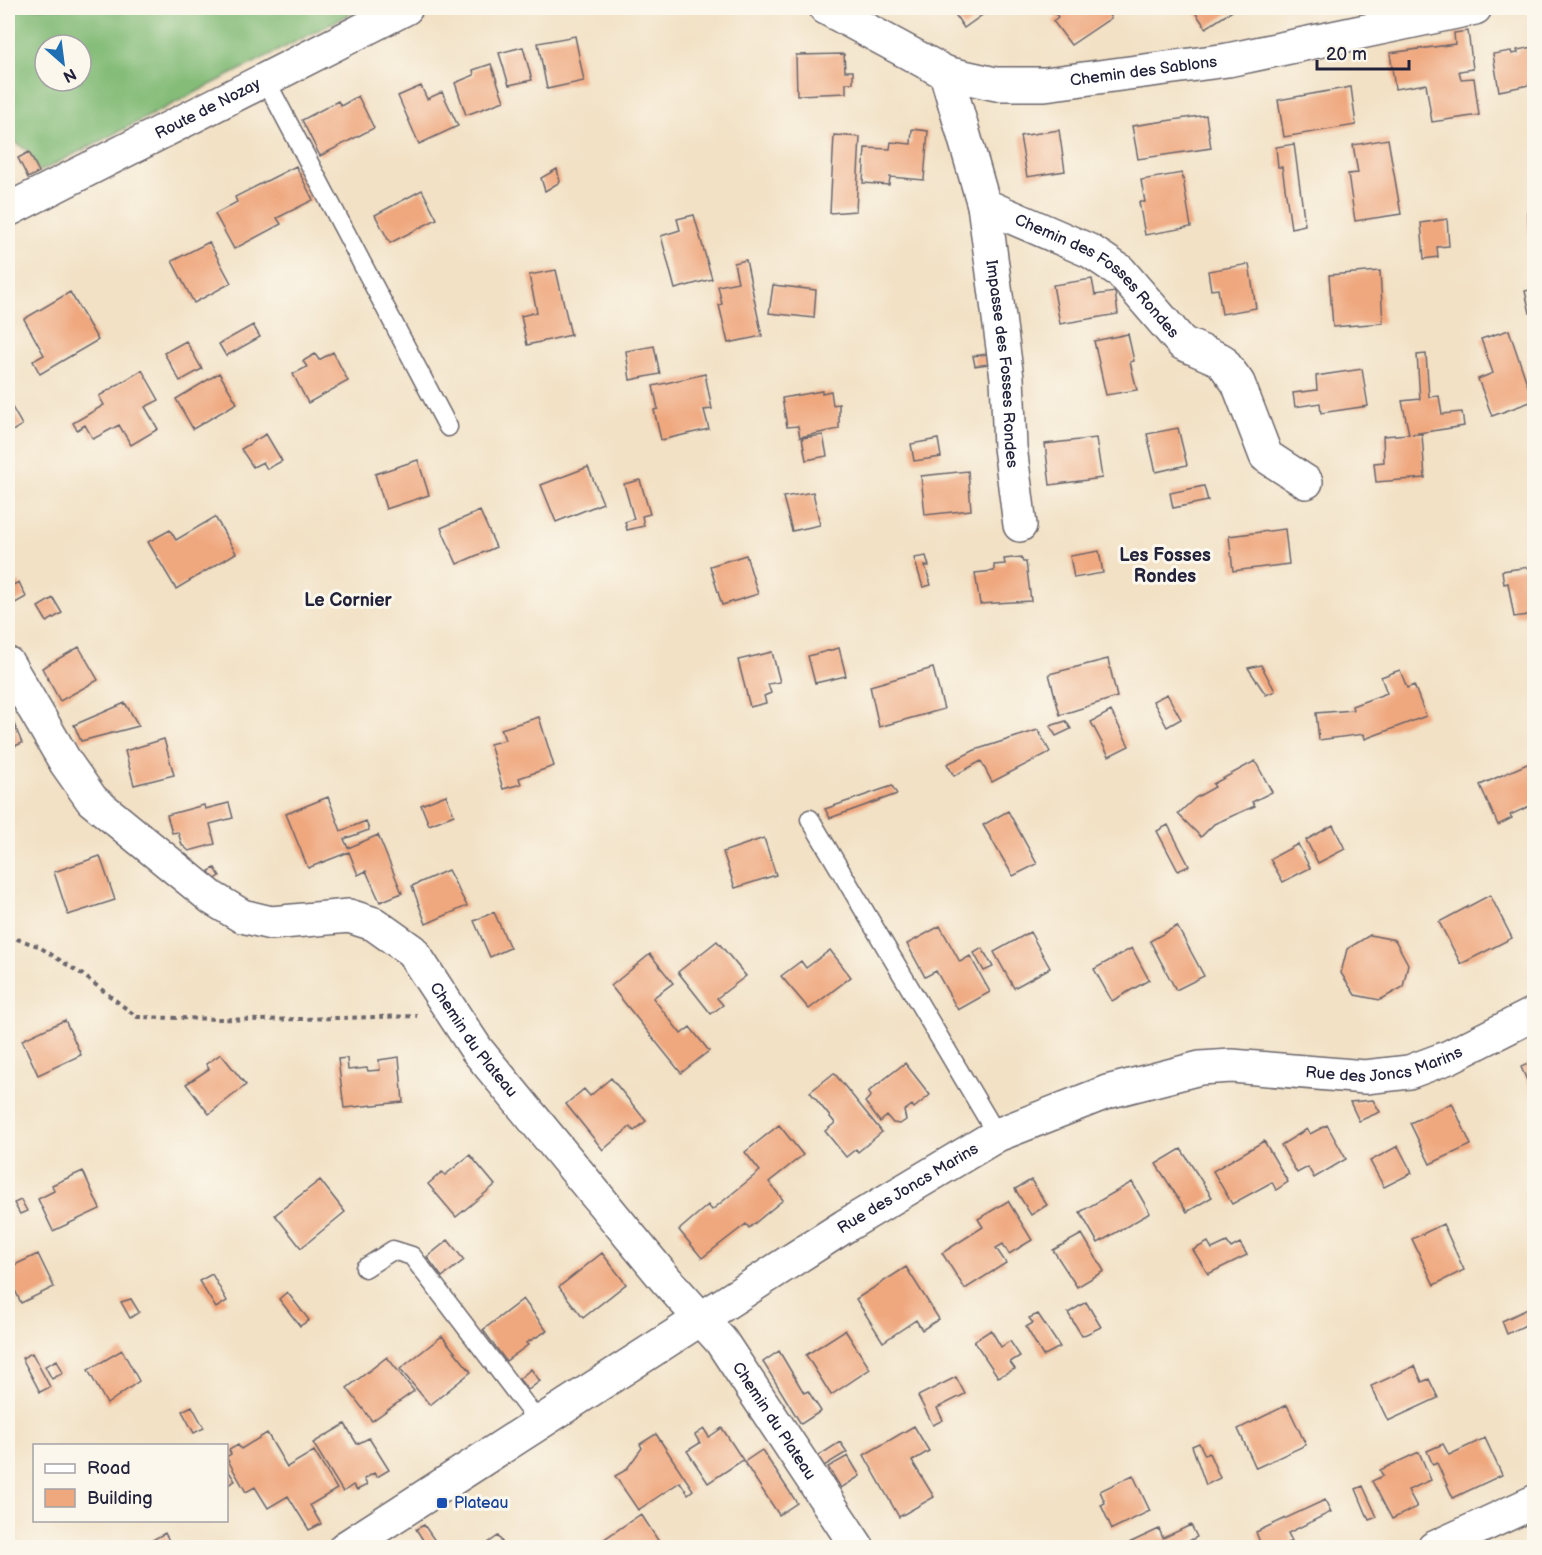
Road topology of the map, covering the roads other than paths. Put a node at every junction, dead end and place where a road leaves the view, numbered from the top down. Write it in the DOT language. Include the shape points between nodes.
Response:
graph roads {
  1 [pos="406,8"];
  2 [pos="826,8"];
  3 [pos="1474,8"];
  4 [pos="946,73"];
  5 [pos="265,79"];
  6 [pos="984,205"];
  7 [pos="8,210"];
  8 [pos="448,427"];
  9 [pos="1305,482"];
  10 [pos="1020,525"];
  11 [pos="8,664"];
  12 [pos="810,819"];
  13 [pos="1534,1014"];
  14 [pos="997,1135"];
  15 [pos="365,1268"];
  16 [pos="702,1318"];
  17 [pos="540,1424"];
  18 [pos="1534,1502"];
  19 [pos="345,1548"];
  20 [pos="858,1548"];
  21 [pos="1434,1548"];
  1 -- 5 [label="street, Route de Nozay"];
  2 -- 4 [label="street, Chemin des Sablons"];
  3 -- 4 [label="street, Chemin des Sablons" via="1228,60 1045,84 996,84"];
  4 -- 6 [label="street"];
  5 -- 7 [label="street, Route de Nozay"];
  5 -- 8 [label="lane"];
  6 -- 9 [label="street, Chemin des Fosses Rondes" via="1089,251 1120,271 1182,343 1221,360 1238,384 1266,456"];
  6 -- 10 [label="street, Impasse des Fosses Rondes" via="1007,378 1010,447"];
  11 -- 16 [label="street, Chemin du Plateau" via="66,764 92,800 212,898 242,916 271,923 349,916 374,924 412,951 477,1050 579,1177"];
  12 -- 14 [label="lane"];
  13 -- 14 [label="street, Rue des Joncs Marins" via="1449,1057 1409,1072 1365,1077 1232,1066 1200,1068 1107,1092"];
  14 -- 16 [label="street, Rue des Joncs Marins"];
  15 -- 17 [label="lane" via="393,1250 412,1256"];
  16 -- 17 [label="street, Rue des Joncs Marins"];
  16 -- 20 [label="street, Chemin du Plateau"];
  17 -- 19 [label="street, Rue des Joncs Marins"];
  18 -- 21 [label="street"];
}
